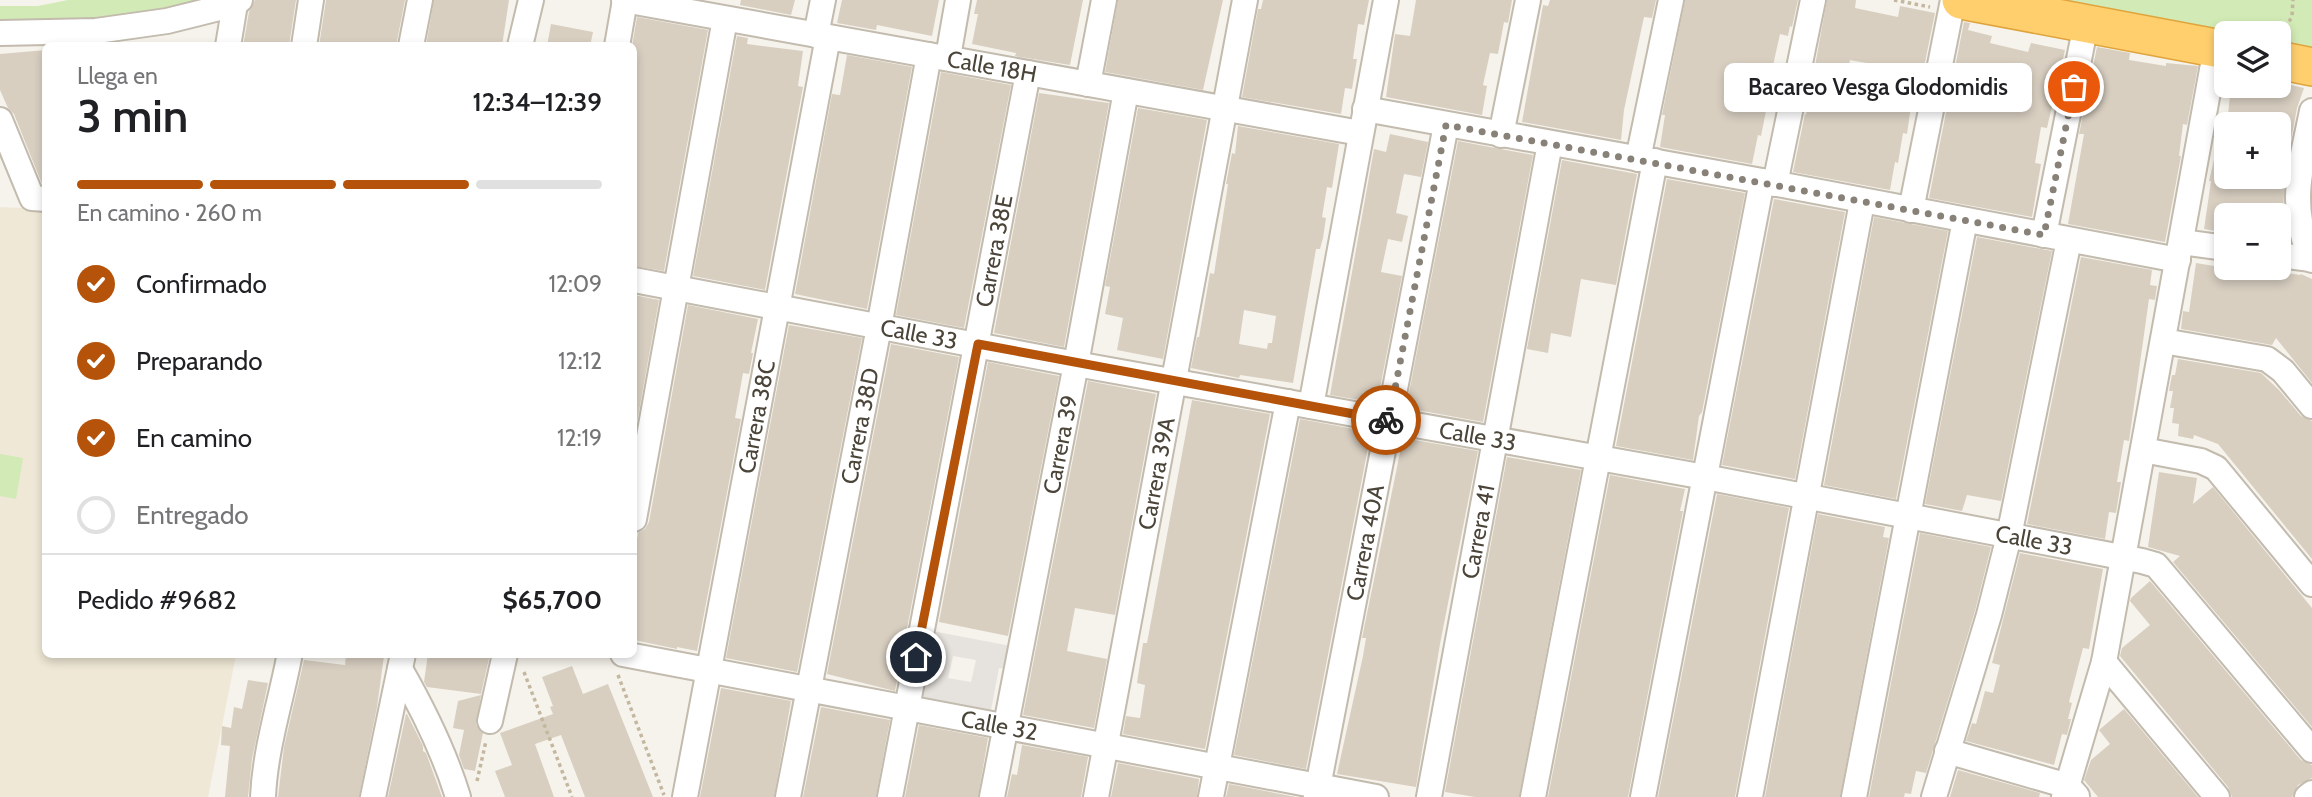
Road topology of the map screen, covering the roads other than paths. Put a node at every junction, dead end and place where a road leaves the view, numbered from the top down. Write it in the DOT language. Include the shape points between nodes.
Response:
graph roads {
  1 [pos="311,0"];
  2 [pos="421,0"];
  3 [pos="531,0"];
  4 [pos="624,0"];
  5 [pos="823,0"];
  6 [pos="958,0"];
  7 [pos="1104,0"];
  8 [pos="1245,0"];
  9 [pos="1386,0"];
  10 [pos="1528,0"];
  11 [pos="1671,0"];
  12 [pos="1813,0"];
  13 [pos="1953,0"];
  14 [pos="1961,0"];
  15 [pos="238,2"];
  16 [pos="676,5"];
  17 [pos="725,19"];
  18 [pos="2086,24"];
  19 [pos="0,33"];
  20 [pos="822,36"];
  21 [pos="229,42"];
  22 [pos="305,42"];
  23 [pos="412,42"];
  24 [pos="521,42"];
  25 [pos="618,42"];
  26 [pos="2214,48"];
  27 [pos="938,56"];
  28 [pos="2291,62"];
  29 [pos="2312,66"];
  30 [pos="1028,74"];
  31 [pos="2214,83"];
  32 [pos="1088,84"];
  33 [pos="1126,91"];
  34 [pos="1223,109"];
  35 [pos="2312,111"];
  36 [pos="0,120"];
  37 [pos="1362,121"];
  38 [pos="1446,125"];
  39 [pos="1502,135"];
  40 [pos="1550,143"];
  41 [pos="1646,160"];
  42 [pos="1769,182"];
  43 [pos="39,198"];
  44 [pos="1862,201"];
  45 [pos="1911,210"];
  46 [pos="1965,220"];
  47 [pos="2306,229"];
  48 [pos="2044,235"];
  49 [pos="2069,240"];
  50 [pos="2214,249"];
  51 [pos="2179,251"];
  52 [pos="2291,257"];
  53 [pos="2311,260"];
  54 [pos="637,281"];
  55 [pos="676,288"];
  56 [pos="778,306"];
  57 [pos="879,327"];
  58 [pos="2163,341"];
  59 [pos="978,344"];
  60 [pos="1076,363"];
  61 [pos="1175,381"];
  62 [pos="1300,404"];
  63 [pos="2312,406"];
  64 [pos="1389,420"];
  65 [pos="1495,440"];
  66 [pos="2143,450"];
  67 [pos="1597,458"];
  68 [pos="1704,477"];
  69 [pos="1806,497"];
  70 [pos="637,502"];
  71 [pos="1907,517"];
  72 [pos="2009,536"];
  73 [pos="2124,557"];
  74 [pos="2312,584"];
  75 [pos="289,658"];
  76 [pos="514,661"];
  77 [pos="619,661"];
  78 [pos="402,662"];
  79 [pos="2104,662"];
  80 [pos="709,672"];
  81 [pos="809,690"];
  82 [pos="906,709"];
  83 [pos="491,721"];
  84 [pos="1004,728"];
  85 [pos="1104,747"];
  86 [pos="2312,750"];
  87 [pos="1947,751"];
  88 [pos="1217,767"];
  89 [pos="467,791"];
  90 [pos="1317,791"];
  91 [pos="2070,793"];
  92 [pos="2312,793"];
  93 [pos="263,797"];
  94 [pos="373,797"];
  95 [pos="685,797"];
  96 [pos="788,797"];
  97 [pos="890,797"];
  98 [pos="992,797"];
  99 [pos="1096,797"];
  100 [pos="1211,797"];
  101 [pos="1376,797"];
  102 [pos="1429,797"];
  103 [pos="1533,797"];
  104 [pos="1643,797"];
  105 [pos="1750,797"];
  106 [pos="1854,797"];
  107 [pos="1934,797"];
  108 [pos="2217,797"];
  109 [pos="2307,797"];
  1 -- 22 [label="street"];
  2 -- 23 [label="street"];
  3 -- 24 [label="street"];
  4 -- 16 [label="street, Calle 18H"];
  4 -- 25 [label="street"];
  5 -- 20 [label="street, Carrera 38C"];
  6 -- 27 [label="street, Carrera 38D"];
  7 -- 32 [label="street"];
  8 -- 34 [label="street, Carrera 39A"];
  9 -- 37 [label="street"];
  10 -- 39 [label="street"];
  11 -- 41 [label="street"];
  12 -- 42 [label="street"];
  13 -- 45 [label="street"];
  14 -- 18 [label="highway"];
  15 -- 19 [label="street" via="167,21 96,31"];
  15 -- 21 [label="street"];
  16 -- 17 [label="street, Calle 18H"];
  17 -- 20 [label="street, Calle 18H"];
  17 -- 55 [label="street"];
  18 -- 26 [label="highway"];
  18 -- 48 [label="street"];
  20 -- 27 [label="street, Calle 18H"];
  20 -- 56 [label="street, Carrera 38C"];
  27 -- 30 [label="street, Calle 18H"];
  27 -- 57 [label="street, Carrera 38D"];
  28 -- 29 [label="highway"];
  30 -- 32 [label="street, Calle 18H"];
  30 -- 59 [label="street, Carrera 38E"];
  31 -- 51 [label="street"];
  32 -- 33 [label="street, Calle 18H"];
  33 -- 34 [label="street, Calle 18H"];
  33 -- 60 [label="street, Carrera 39"];
  34 -- 37 [label="street, Calle 18H"];
  34 -- 61 [label="street, Carrera 39A"];
  35 -- 47 [label="street" via="2297,192 2297,217"];
  36 -- 43 [label="street"];
  37 -- 38 [label="street, Calle 18H"];
  37 -- 62 [label="street"];
  38 -- 39 [label="street, Calle 18H"];
  38 -- 64 [label="street, Carrera 40A"];
  39 -- 40 [label="street, Calle 18H"];
  40 -- 41 [label="street, Calle 18H"];
  40 -- 65 [label="street, Carrera 41"];
  41 -- 42 [label="street, Calle 18H"];
  41 -- 67 [label="street"];
  42 -- 44 [label="street, Calle 18H"];
  42 -- 68 [label="street"];
  44 -- 45 [label="street, Calle 18H"];
  44 -- 69 [label="street"];
  45 -- 46 [label="street, Calle 18H"];
  46 -- 48 [label="street, Calle 18H"];
  46 -- 71 [label="street"];
  47 -- 53 [label="street"];
  48 -- 49 [label="street, Calle 18H"];
  49 -- 51 [label="street, Calle 18H"];
  49 -- 72 [label="street"];
  50 -- 51 [label="street, Calle 18H"];
  51 -- 58 [label="street"];
  52 -- 53 [label="street"];
  54 -- 55 [label="street, Calle 33"];
  55 -- 56 [label="street, Calle 33"];
  55 -- 70 [label="street"];
  56 -- 57 [label="street, Calle 33"];
  56 -- 80 [label="street, Carrera 38C"];
  57 -- 59 [label="street, Calle 33"];
  57 -- 81 [label="street, Carrera 38D"];
  58 -- 63 [label="street" via="2267,359"];
  58 -- 66 [label="street"];
  59 -- 60 [label="street, Calle 33"];
  59 -- 82 [label="street, Carrera 38E"];
  60 -- 61 [label="street, Calle 33"];
  60 -- 84 [label="street, Carrera 39"];
  61 -- 62 [label="street, Calle 33"];
  61 -- 85 [label="street, Carrera 39A"];
  62 -- 64 [label="street, Calle 33"];
  62 -- 88 [label="street"];
  64 -- 65 [label="street, Calle 33"];
  64 -- 90 [label="street, Carrera 40A"];
  65 -- 67 [label="street, Calle 33"];
  65 -- 102 [label="street, Carrera 41"];
  66 -- 73 [label="street"];
  66 -- 74 [label="street" via="2216,468"];
  67 -- 68 [label="street, Calle 33"];
  67 -- 103 [label="street"];
  68 -- 69 [label="street, Calle 33"];
  68 -- 104 [label="street"];
  69 -- 71 [label="street, Calle 33"];
  69 -- 105 [label="street"];
  71 -- 72 [label="street, Calle 33"];
  71 -- 106 [label="street"];
  72 -- 73 [label="street, Calle 33"];
  72 -- 87 [label="street"];
  73 -- 79 [label="street"];
  73 -- 86 [label="street, Calle 33" via="2156,565"];
  75 -- 93 [label="street" via="268,750"];
  76 -- 83 [label="street"];
  77 -- 80 [label="street, Calle 32"];
  78 -- 89 [label="street" via="450,770"];
  78 -- 94 [label="street"];
  79 -- 91 [label="street"];
  79 -- 108 [label="street"];
  80 -- 81 [label="street, Calle 32"];
  80 -- 95 [label="street, Carrera 38C"];
  81 -- 82 [label="street, Calle 32"];
  81 -- 96 [label="street, Carrera 38D"];
  82 -- 84 [label="street, Calle 32"];
  82 -- 97 [label="street, Carrera 38E"];
  84 -- 85 [label="street, Calle 32"];
  84 -- 98 [label="street, Carrera 39"];
  85 -- 88 [label="street, Calle 32"];
  85 -- 99 [label="street, Carrera 39A"];
  87 -- 91 [label="street"];
  87 -- 107 [label="street"];
  88 -- 90 [label="street, Calle 32"];
  88 -- 100 [label="street"];
  90 -- 101 [label="street, Calle 32"];
  92 -- 109 [label="street"];
}
